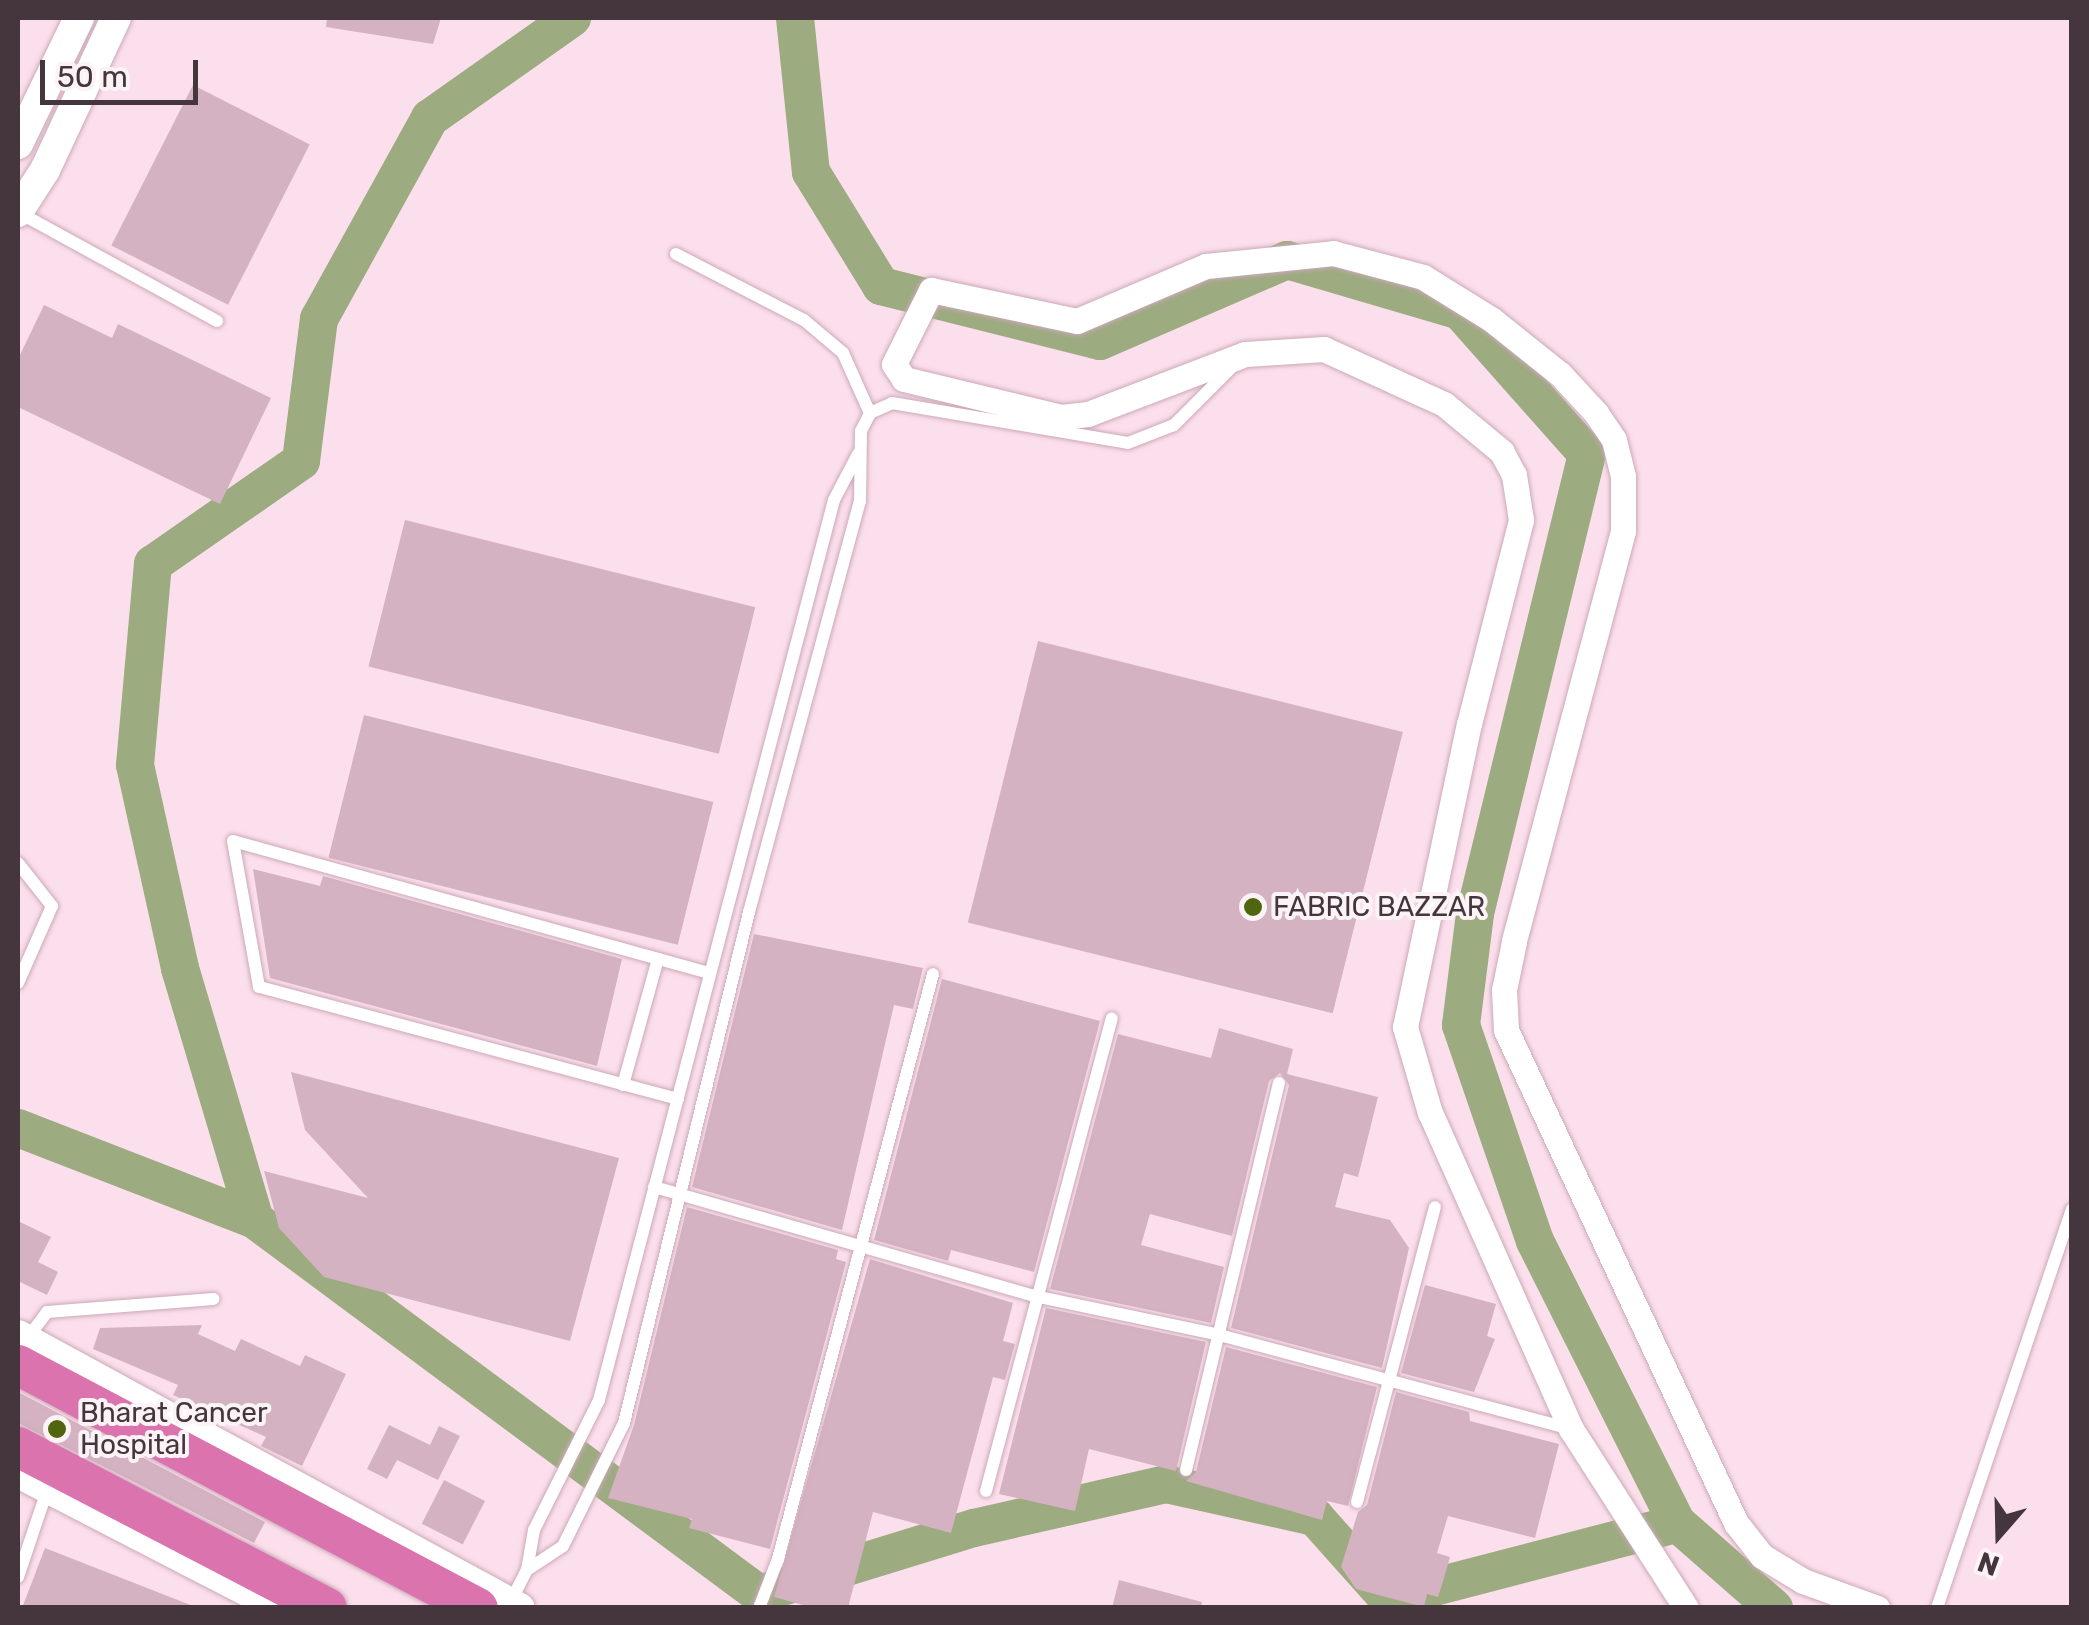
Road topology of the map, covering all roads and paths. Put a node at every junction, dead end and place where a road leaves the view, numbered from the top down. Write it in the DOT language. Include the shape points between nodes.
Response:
graph roads {
  1 [pos="79,18"];
  2 [pos="116,18"];
  3 [pos="18,144"];
  4 [pos="18,212"];
  5 [pos="676,254"];
  6 [pos="217,321"];
  7 [pos="1246,354"];
  8 [pos="870,412"];
  9 [pos="860,452"];
  10 [pos="18,863"];
  11 [pos="658,959"];
  12 [pos="710,973"];
  13 [pos="933,974"];
  14 [pos="18,983"];
  15 [pos="1112,1018"];
  16 [pos="1278,1083"];
  17 [pos="623,1085"];
  18 [pos="678,1099"];
  19 [pos="654,1187"];
  20 [pos="680,1196"];
  21 [pos="1435,1207"];
  22 [pos="2072,1210"];
  23 [pos="862,1244"];
  24 [pos="1036,1296"];
  25 [pos="212,1299"];
  26 [pos="1216,1334"];
  27 [pos="20,1347"];
  28 [pos="1388,1380"];
  29 [pos="1571,1429"];
  30 [pos="18,1447"];
  31 [pos="1186,1470"];
  32 [pos="40,1476"];
  33 [pos="986,1491"];
  34 [pos="1357,1502"];
  35 [pos="528,1570"];
  36 [pos="18,1577"];
  37 [pos="504,1606"];
  38 [pos="280,1608"];
  39 [pos="328,1608"];
  40 [pos="759,1608"];
  41 [pos="1686,1608"];
  42 [pos="1876,1608"];
  43 [pos="1937,1608"];
  1 -- 3 [label="street"];
  2 -- 4 [label="street" via="45,170"];
  4 -- 6 [label="lane"];
  5 -- 8 [label="lane" via="804,320 843,353"];
  7 -- 8 [label="lane" via="1174,425 1128,443 892,402"];
  7 -- 29 [label="street" via="1311,348 1350,356 1444,404 1502,452 1514,474 1521,520 1464,744 1405,1027 1430,1113"];
  7 -- 42 [label="street" via="1088,414 1061,417 904,379 894,364 931,290 1077,321 1206,266 1333,253 1423,277 1505,330 1596,413 1614,440 1623,476 1622,531 1514,942 1504,990 1506,1030 1736,1522 1762,1556 1803,1581"];
  8 -- 9 [label="lane"];
  9 -- 12 [label="lane" via="834,500"];
  9 -- 20 [label="lane" via="860,502"];
  10 -- 14 [label="lane" via="52,906"];
  11 -- 12 [label="lane"];
  11 -- 17 [label="lane"];
  11 -- 17 [label="lane" via="233,841 259,987"];
  12 -- 18 [label="lane"];
  13 -- 23 [label="lane"];
  15 -- 24 [label="lane"];
  16 -- 26 [label="lane"];
  17 -- 18 [label="lane"];
  18 -- 19 [label="lane"];
  19 -- 20 [label="lane"];
  19 -- 35 [label="lane" via="600,1400 534,1530"];
  20 -- 23 [label="lane"];
  20 -- 35 [label="lane" via="615,1447 563,1546"];
  21 -- 28 [label="lane"];
  22 -- 43 [label="lane"];
  23 -- 24 [label="lane"];
  23 -- 40 [label="lane"];
  24 -- 26 [label="lane"];
  24 -- 33 [label="lane"];
  25 -- 27 [label="lane" via="46,1312"];
  26 -- 28 [label="lane"];
  26 -- 31 [label="lane"];
  27 -- 37 [label="highway"];
  28 -- 29 [label="lane"];
  28 -- 34 [label="lane"];
  29 -- 41 [label="street"];
  30 -- 32 [label="highway"];
  32 -- 36 [label="lane"];
  32 -- 38 [label="street" via="237,1592"];
  32 -- 39 [label="highway"];
  35 -- 37 [label="lane"];
}
